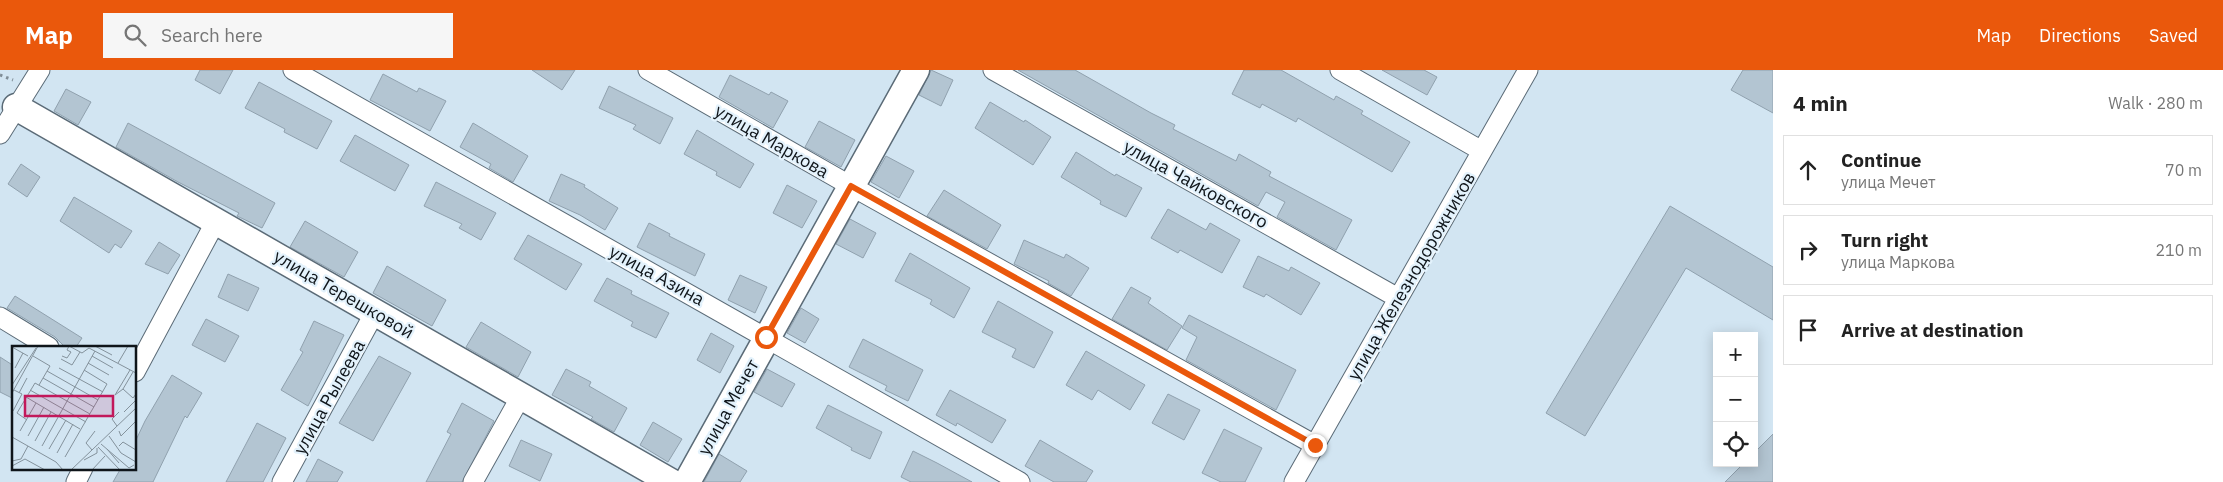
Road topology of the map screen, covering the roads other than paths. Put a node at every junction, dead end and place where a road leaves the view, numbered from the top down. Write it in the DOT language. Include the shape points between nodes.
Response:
graph roads {
  1 [pos="40,70"];
  2 [pos="293,70"];
  3 [pos="648,70"];
  4 [pos="916,70"];
  5 [pos="993,70"];
  6 [pos="1340,70"];
  7 [pos="1528,70"];
  8 [pos="16,107"];
  9 [pos="0,134"];
  10 [pos="1482,151"];
  11 [pos="851,186"];
  12 [pos="216,222"];
  13 [pos="1398,298"];
  14 [pos="375,312"];
  15 [pos="0,316"];
  16 [pos="766,337"];
  17 [pos="47,346"];
  18 [pos="136,370"];
  19 [pos="520,396"];
  20 [pos="1315,445"];
  21 [pos="82,470"];
  22 [pos="76,482"];
  23 [pos="282,482"];
  24 [pos="474,482"];
  25 [pos="671,482"];
  26 [pos="687,482"];
  27 [pos="1020,482"];
  28 [pos="1294,482"];
  1 -- 8 [label="street"];
  2 -- 16 [label="street, улица Азина"];
  3 -- 11 [label="street, улица Маркова"];
  4 -- 11 [label="street, улица Мечет"];
  5 -- 13 [label="street, улица Чайковского"];
  6 -- 10 [label="street"];
  7 -- 10 [label="street, улица Железнодорожников"];
  8 -- 9 [label="street"];
  8 -- 12 [label="street, улица Терешковой"];
  10 -- 13 [label="street, улица Железнодорожников"];
  11 -- 16 [label="street, улица Мечет"];
  11 -- 20 [label="street, улица Маркова"];
  12 -- 14 [label="street, улица Терешковой"];
  12 -- 18 [label="street"];
  13 -- 20 [label="street, улица Железнодорожников"];
  14 -- 19 [label="street, улица Терешковой"];
  14 -- 23 [label="street, улица Рылеева"];
  15 -- 17 [label="street"];
  16 -- 26 [label="street, улица Мечет"];
  16 -- 27 [label="street, улица Азина"];
  19 -- 24 [label="street"];
  19 -- 25 [label="street, улица Терешковой"];
  20 -- 28 [label="street, улица Железнодорожников"];
  21 -- 22 [label="street"];
}
